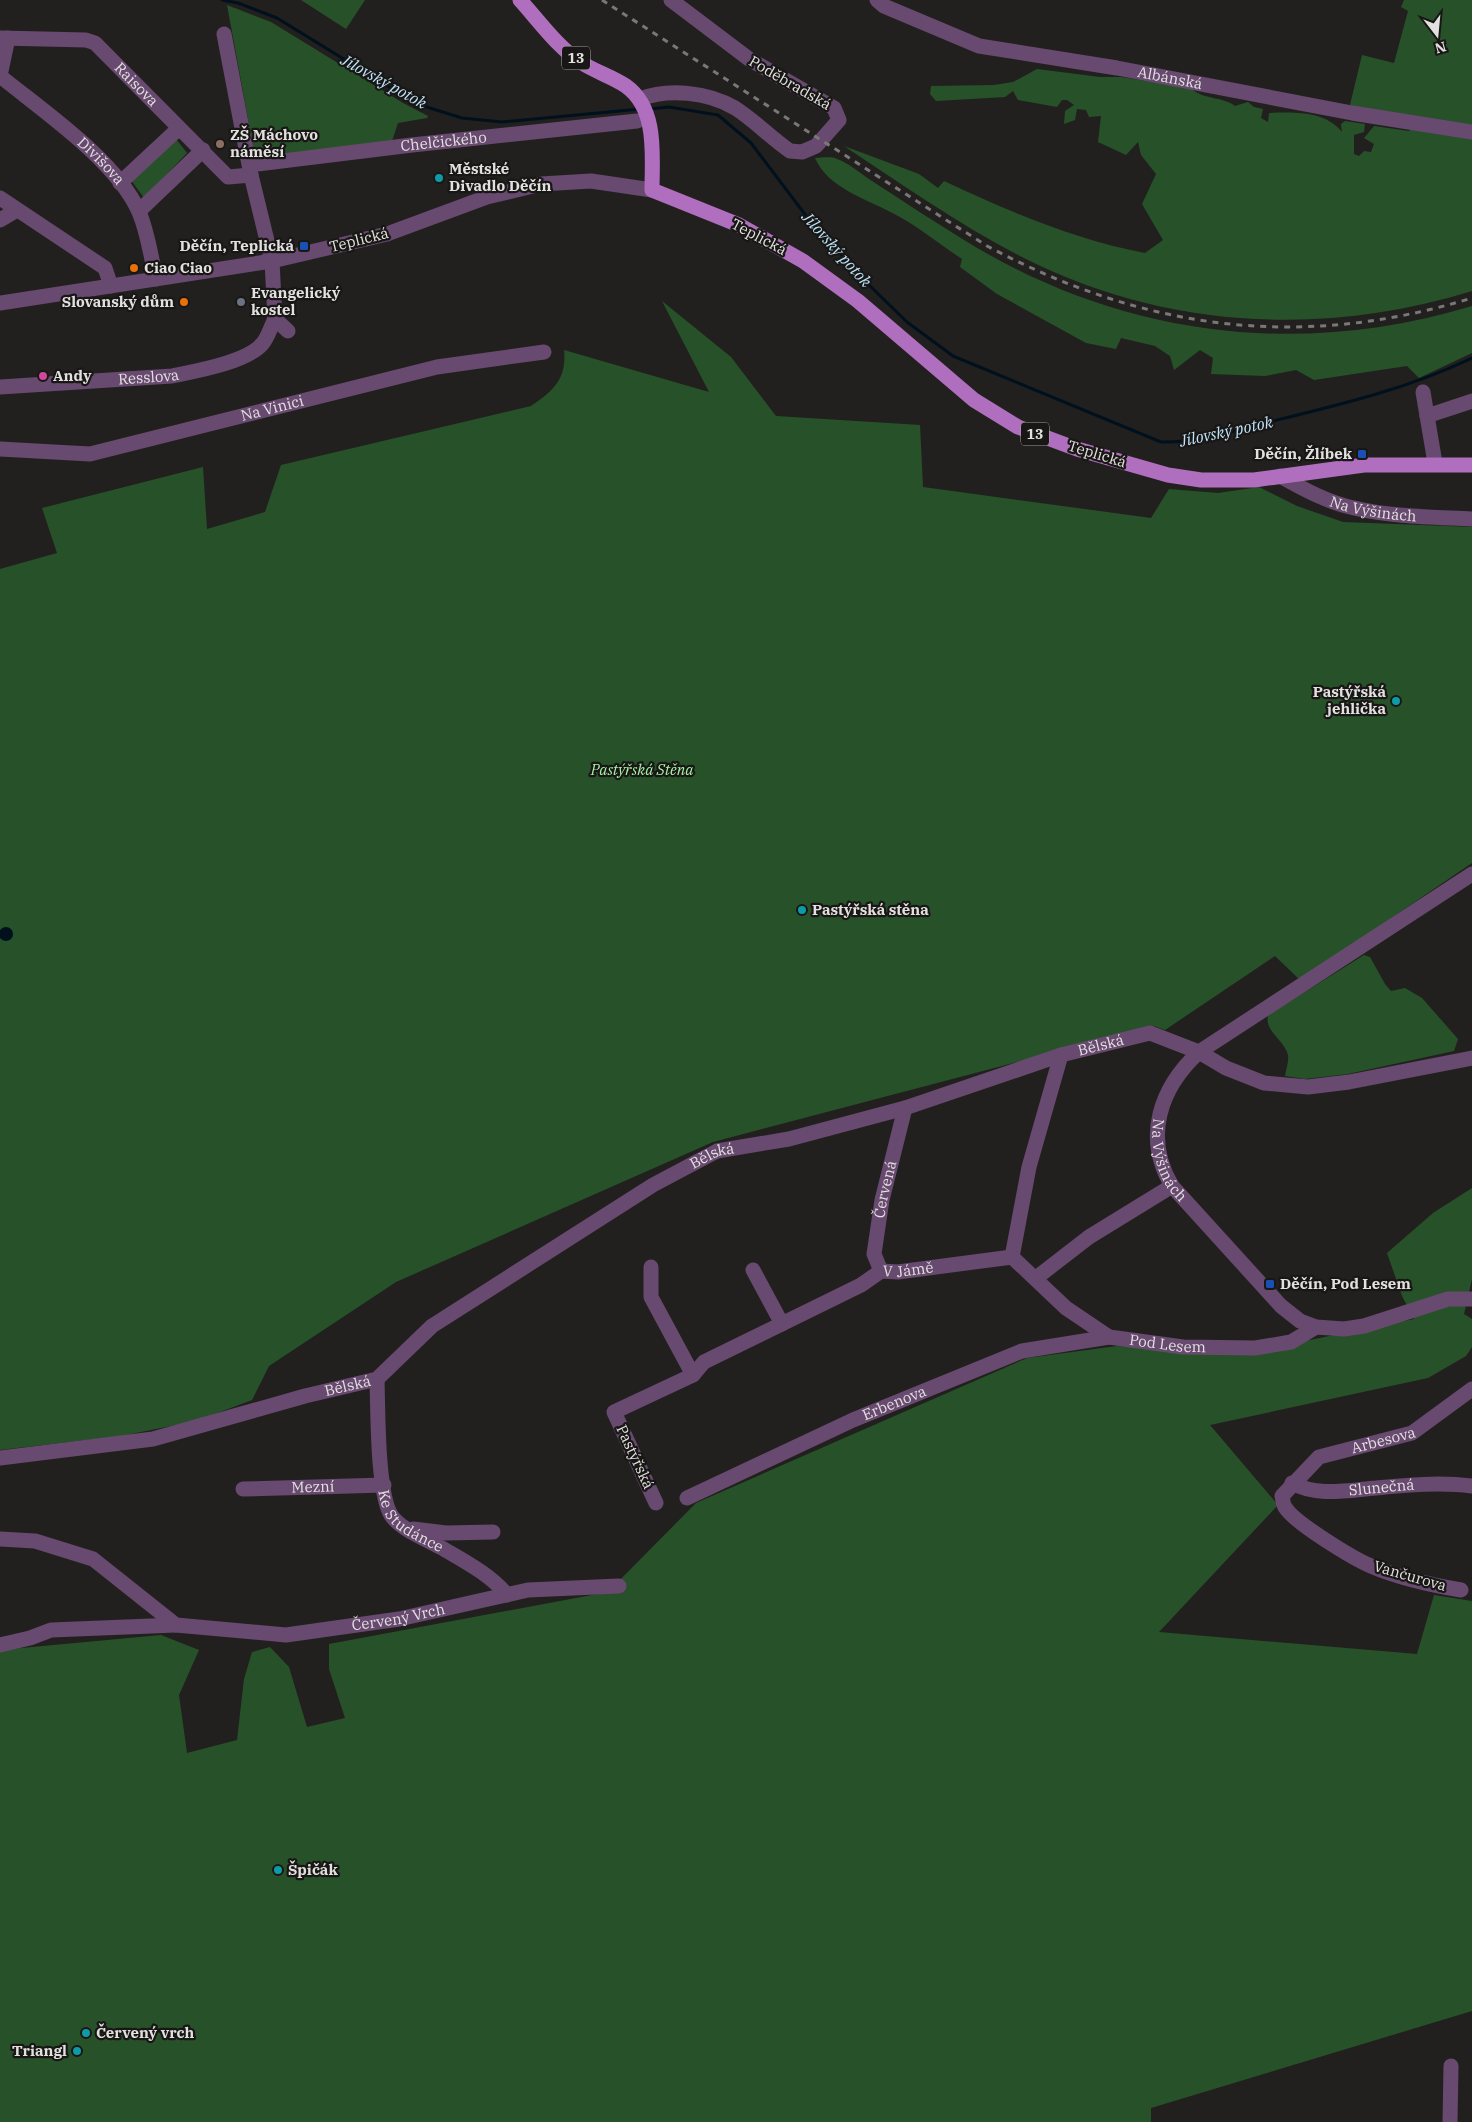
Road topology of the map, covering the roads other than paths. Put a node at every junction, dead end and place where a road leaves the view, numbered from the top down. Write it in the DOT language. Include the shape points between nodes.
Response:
graph roads {
  1 [pos="520,0"];
  2 [pos="671,0"];
  3 [pos="877,0"];
  4 [pos="224,34"];
  5 [pos="4,38"];
  6 [pos="0,76"];
  7 [pos="641,101"];
  8 [pos="643,120"];
  9 [pos="178,129"];
  10 [pos="1472,132"];
  11 [pos="203,150"];
  12 [pos="250,170"];
  13 [pos="120,183"];
  14 [pos="652,190"];
  15 [pos="0,198"];
  16 [pos="17,210"];
  17 [pos="139,211"];
  18 [pos="0,220"];
  19 [pos="272,261"];
  20 [pos="156,279"];
  21 [pos="111,286"];
  22 [pos="0,303"];
  23 [pos="275,318"];
  24 [pos="288,331"];
  25 [pos="544,352"];
  26 [pos="0,387"];
  27 [pos="1423,392"];
  28 [pos="1472,401"];
  29 [pos="1428,416"];
  30 [pos="0,449"];
  31 [pos="1435,464"];
  32 [pos="1472,465"];
  33 [pos="1280,476"];
  34 [pos="1472,519"];
  35 [pos="1472,874"];
  36 [pos="1198,1052"];
  37 [pos="1061,1055"];
  38 [pos="1472,1058"];
  39 [pos="905,1108"];
  40 [pos="1172,1186"];
  41 [pos="1012,1257"];
  42 [pos="651,1267"];
  43 [pos="753,1270"];
  44 [pos="881,1271"];
  45 [pos="1036,1278"];
  46 [pos="1472,1299"];
  47 [pos="782,1324"];
  48 [pos="1316,1326"];
  49 [pos="1109,1337"];
  50 [pos="694,1376"];
  51 [pos="377,1378"];
  52 [pos="1472,1389"];
  53 [pos="614,1412"];
  54 [pos="0,1458"];
  55 [pos="1292,1483"];
  56 [pos="384,1485"];
  57 [pos="1472,1486"];
  58 [pos="243,1490"];
  59 [pos="687,1498"];
  60 [pos="656,1503"];
  61 [pos="407,1528"];
  62 [pos="493,1532"];
  63 [pos="0,1539"];
  64 [pos="619,1586"];
  65 [pos="1461,1590"];
  66 [pos="507,1595"];
  67 [pos="176,1625"];
  68 [pos="0,1645"];
  69 [pos="1452,2066"];
  70 [pos="1450,2122"];
  1 -- 7 [label="main road, 13" via="566,51 626,86"];
  2 -- 7 [label="street, Poděbradská" via="749,59 834,108 839,120 816,146 802,152 790,151 734,108 714,98 656,93"];
  3 -- 10 [label="street, Albánská" via="884,6 979,46"];
  4 -- 12 [label="street"];
  5 -- 6 [label="street"];
  5 -- 9 [label="street, Raisova" via="86,40 95,43"];
  6 -- 13 [label="street, Divišova" via="86,145"];
  7 -- 8 [label="main road, 13"];
  8 -- 12 [label="street, Chelčického" via="412,145"];
  8 -- 14 [label="main road, 13" via="651,136"];
  9 -- 11 [label="street, Raisova"];
  9 -- 13 [label="street"];
  11 -- 12 [label="street, Raisova" via="228,177"];
  11 -- 17 [label="street"];
  12 -- 19 [label="street"];
  13 -- 17 [label="street, Divišova"];
  14 -- 19 [label="street, Teplická" via="591,182 542,184 487,197 387,234"];
  14 -- 33 [label="main road, Teplická / 13" via="739,225 803,261 858,301 974,400 1018,427 1077,449 1168,475 1226,480"];
  15 -- 16 [label="street"];
  16 -- 18 [label="street"];
  16 -- 21 [label="street" via="105,268"];
  17 -- 20 [label="street, Divišova"];
  19 -- 20 [label="street, Teplická"];
  19 -- 23 [label="street"];
  20 -- 21 [label="street, Teplická"];
  21 -- 22 [label="street, Teplická"];
  23 -- 24 [label="street"];
  23 -- 26 [label="street, Resslova" via="263,344 243,357 190,373"];
  25 -- 30 [label="street, Na Vinici" via="437,367 90,454"];
  27 -- 29 [label="street"];
  28 -- 29 [label="street"];
  29 -- 31 [label="street"];
  31 -- 32 [label="main road, Teplická / 13"];
  31 -- 33 [label="main road, Teplická / 13" via="1364,465"];
  33 -- 34 [label="street, Na Výšinách" via="1353,508 1406,516"];
  35 -- 36 [label="street, Na Výšinách"];
  36 -- 37 [label="street, Bělská" via="1150,1032"];
  36 -- 38 [label="street, Bělská" via="1264,1084 1308,1087"];
  36 -- 40 [label="street, Na Výšinách" via="1173,1080 1158,1118 1159,1154"];
  37 -- 39 [label="street, Bělská"];
  37 -- 41 [label="street" via="1029,1167"];
  39 -- 44 [label="street, Červená" via="882,1200 874,1254"];
  39 -- 51 [label="street, Bělská" via="789,1139 717,1151 654,1185 432,1326"];
  40 -- 45 [label="street" via="1089,1237"];
  40 -- 48 [label="street, Na Výšinách" via="1280,1306 1300,1321"];
  41 -- 44 [label="street, V Jámě" via="898,1272"];
  41 -- 45 [label="street"];
  42 -- 50 [label="street" via="651,1297"];
  43 -- 47 [label="street"];
  44 -- 47 [label="street, V Jámě" via="861,1285"];
  45 -- 49 [label="street, Pod Lesem" via="1066,1308"];
  46 -- 48 [label="street, Na Výšinách" via="1448,1298 1364,1326 1344,1329"];
  47 -- 50 [label="street, V Jámě" via="704,1362"];
  48 -- 49 [label="street, Pod Lesem" via="1291,1342 1255,1348 1183,1347"];
  49 -- 59 [label="street, Erbenova" via="1022,1351 853,1420"];
  50 -- 53 [label="street, V Jámě"];
  51 -- 54 [label="street, Bělská" via="154,1439"];
  51 -- 56 [label="street, Ke Studánce" via="378,1435"];
  52 -- 55 [label="street, Arbesova" via="1412,1433 1319,1458"];
  53 -- 60 [label="street, Pastýřská"];
  55 -- 57 [label="street, Slunečná" via="1301,1488 1334,1492 1452,1483"];
  55 -- 65 [label="street, Vančurova" via="1282,1496 1285,1507 1328,1542 1371,1566 1436,1586"];
  56 -- 58 [label="street, Mezní"];
  56 -- 61 [label="street, Ke Studánce" via="391,1515"];
  61 -- 62 [label="street" via="446,1533"];
  61 -- 66 [label="street, Ke Studánce" via="498,1585"];
  63 -- 67 [label="street" via="35,1541 93,1560"];
  64 -- 66 [label="street, Červený Vrch" via="528,1590"];
  66 -- 67 [label="street, Červený Vrch" via="399,1619 286,1635"];
  67 -- 68 [label="street, Červený Vrch" via="51,1630"];
  69 -- 70 [label="street"];
}
